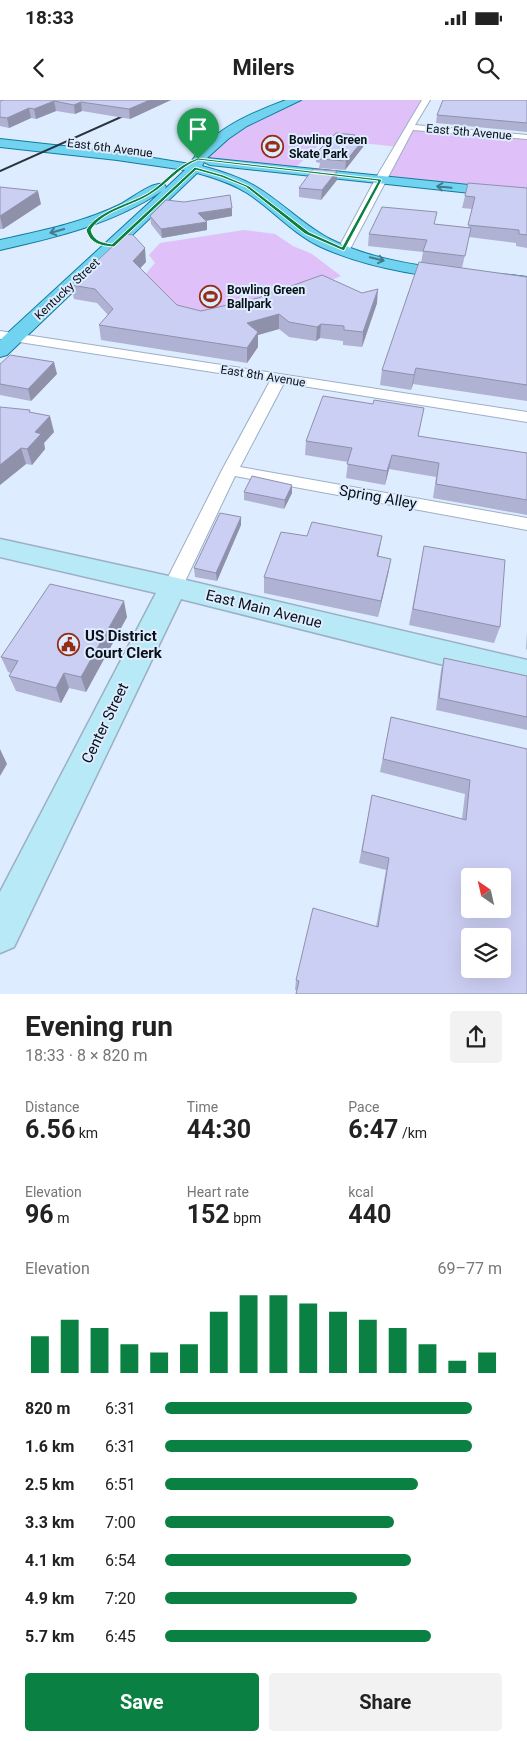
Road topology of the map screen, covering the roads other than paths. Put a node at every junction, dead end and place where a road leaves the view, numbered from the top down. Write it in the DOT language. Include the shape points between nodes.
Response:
graph roads {
  1 [pos="296,100"];
  2 [pos="426,100"];
  3 [pos="411,127"];
  4 [pos="0,135"];
  5 [pos="527,137"];
  6 [pos="0,143"];
  7 [pos="46,144"];
  8 [pos="192,164"];
  9 [pos="380,180"];
  10 [pos="527,195"];
  11 [pos="103,216"];
  12 [pos="0,245"];
  13 [pos="113,246"];
  14 [pos="344,249"];
  15 [pos="527,282"];
  16 [pos="8,336"];
  17 [pos="0,351"];
  18 [pos="279,378"];
  19 [pos="527,417"];
  20 [pos="230,470"];
  21 [pos="527,524"];
  22 [pos="0,548"];
  23 [pos="173,587"];
  24 [pos="527,673"];
  25 [pos="0,933"];
  1 -- 8 [label="main road, Kentucky Street" via="243,122"];
  2 -- 3 [label="street"];
  3 -- 5 [label="street, East 5th Avenue"];
  3 -- 9 [label="street"];
  4 -- 7 [label="main road"];
  6 -- 7 [label="main road"];
  7 -- 8 [label="main road, East 6th Avenue"];
  8 -- 9 [label="main road, East 6th Avenue"];
  8 -- 11 [label="main road" via="150,193"];
  8 -- 13 [label="main road, Kentucky Street"];
  8 -- 14 [label="main road" via="248,186 307,233"];
  10 -- 9 [label="main road, East 6th Avenue, one-way"];
  9 -- 14 [label="street"];
  11 -- 12 [label="main road, one-way"];
  11 -- 13 [label="main road" via="88,230 93,239"];
  13 -- 16 [label="main road, Kentucky Street"];
  14 -- 15 [label="main road, one-way" via="411,266"];
  16 -- 17 [label="main road, Kentucky Street"];
  16 -- 18 [label="street, East 8th Avenue"];
  18 -- 19 [label="street, East 8th Avenue"];
  18 -- 20 [label="street, Center Street"];
  20 -- 21 [label="street, Spring Alley"];
  20 -- 23 [label="street, Center Street"];
  22 -- 23 [label="street, East Main Avenue"];
  23 -- 24 [label="street, East Main Avenue"];
  23 -- 25 [label="street, Center Street"];
}
